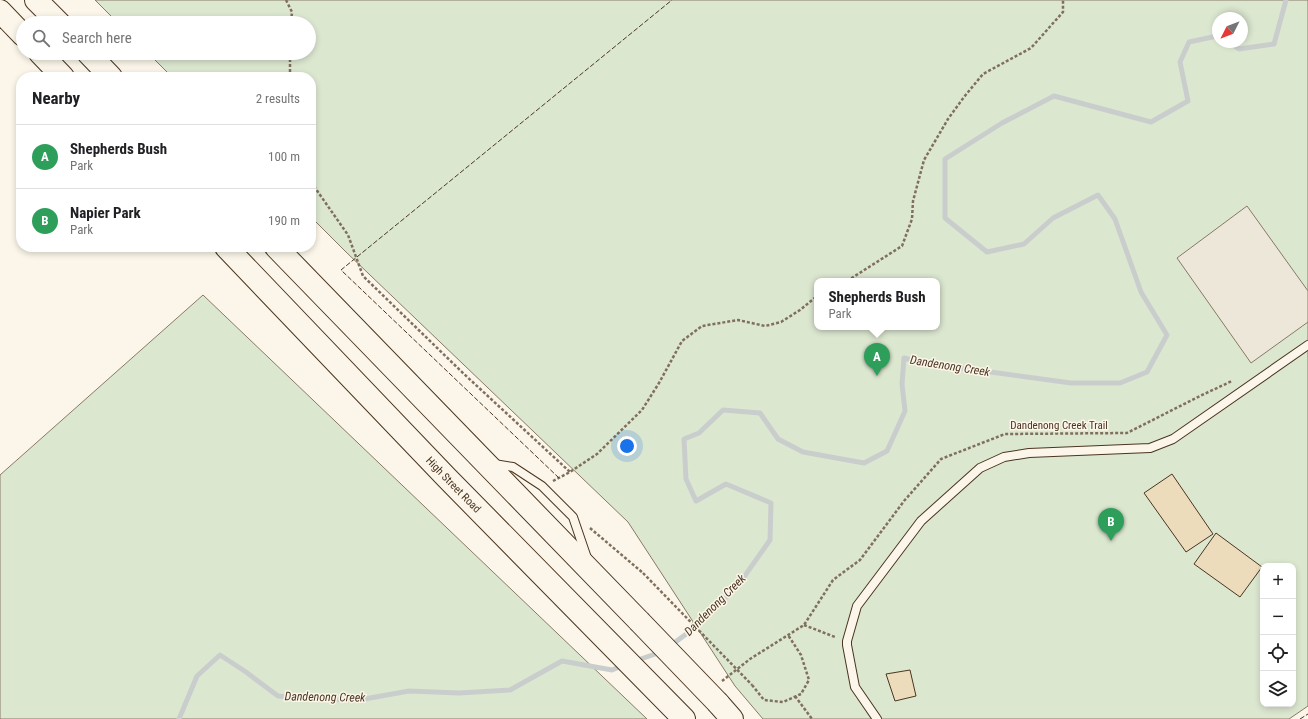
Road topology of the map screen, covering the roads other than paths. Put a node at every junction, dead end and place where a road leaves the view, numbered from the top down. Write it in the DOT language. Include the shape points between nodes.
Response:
graph roads {
  1 [pos="36,0"];
  2 [pos="0,11"];
  3 [pos="52,16"];
  4 [pos="16,28"];
  5 [pos="47,60"];
  6 [pos="95,60"];
  7 [pos="58,72"];
  8 [pos="106,72"];
  9 [pos="231,252"];
  10 [pos="281,252"];
  11 [pos="1308,345"];
  12 [pos="486,463"];
  13 [pos="592,573"];
  14 [pos="725,711"];
  15 [pos="684,719"];
  16 [pos="877,719"];
  1 -- 3 [label="main road"];
  2 -- 4 [label="main road"];
  5 -- 7 [label="main road"];
  6 -- 8 [label="main road"];
  9 -- 15 [label="main road, High Street Road"];
  10 -- 12 [label="main road"];
  11 -- 16 [label="lane" via="1173,439 1150,448 1029,453 1004,457 980,468 921,521 857,606 846,645 855,687"];
  12 -- 13 [label="main road"];
  12 -- 13 [label="lane" via="513,467 542,486 573,517"];
  13 -- 14 [label="main road, bridge"];
}
